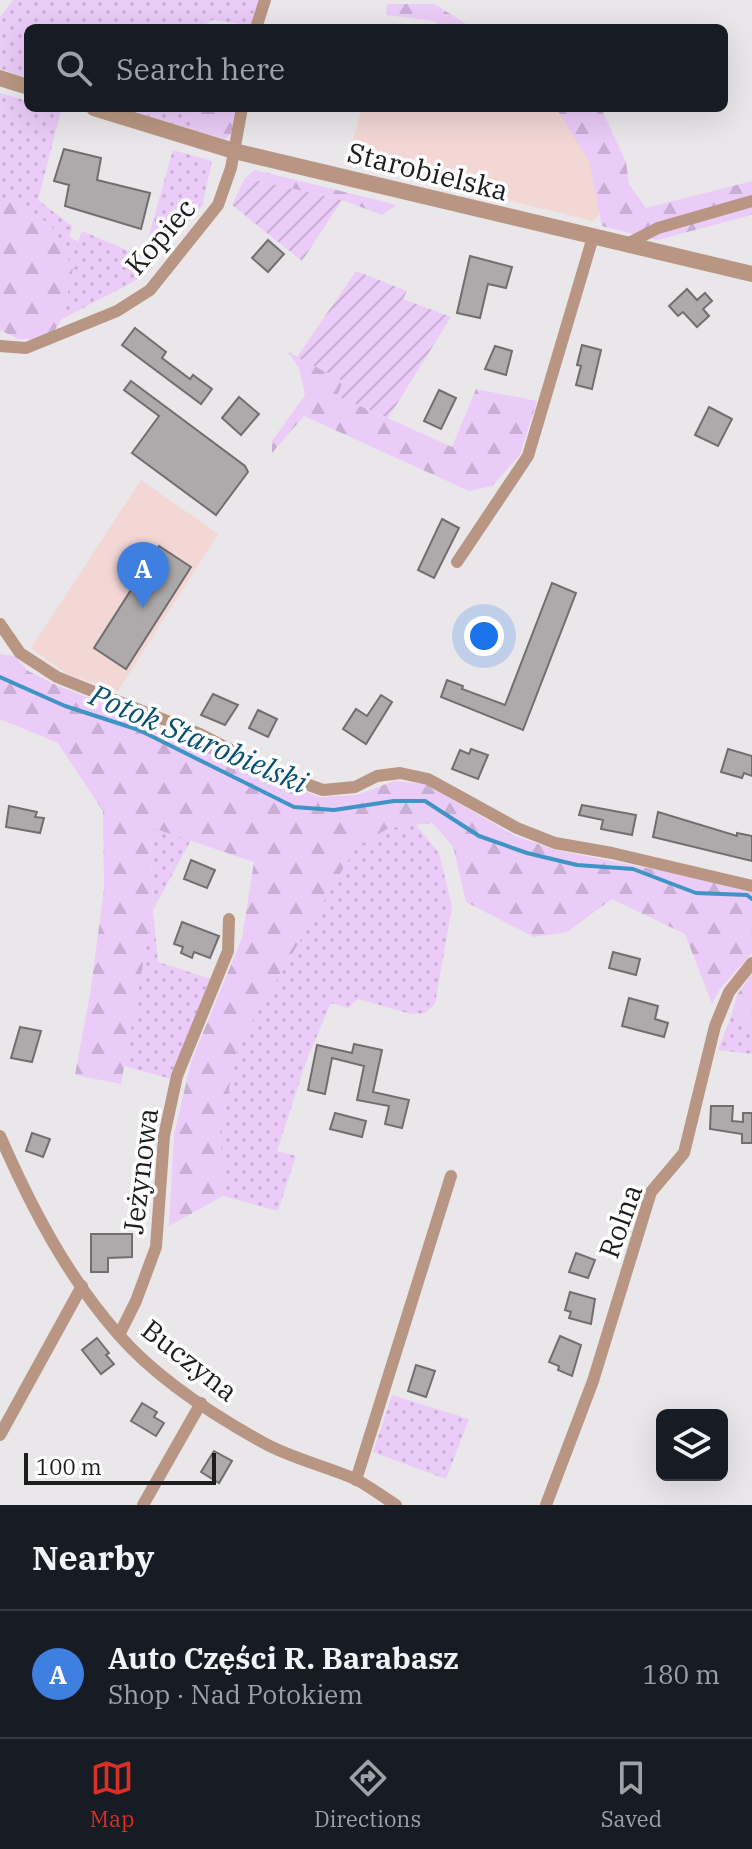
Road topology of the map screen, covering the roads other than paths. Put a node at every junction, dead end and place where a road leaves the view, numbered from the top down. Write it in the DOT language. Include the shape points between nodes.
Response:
graph roads {
  1 [pos="265,0"];
  2 [pos="257,24"];
  3 [pos="0,78"];
  4 [pos="24,86"];
  5 [pos="107,112"];
  6 [pos="241,112"];
  7 [pos="234,151"];
  8 [pos="752,201"];
  9 [pos="593,237"];
  10 [pos="625,245"];
  11 [pos="752,274"];
  12 [pos="0,346"];
  13 [pos="457,562"];
  14 [pos="0,624"];
  15 [pos="752,886"];
  16 [pos="229,919"];
  17 [pos="752,963"];
  18 [pos="0,1136"];
  19 [pos="451,1176"];
  20 [pos="82,1286"];
  21 [pos="119,1335"];
  22 [pos="201,1403"];
  23 [pos="0,1435"];
  24 [pos="356,1480"];
  25 [pos="143,1505"];
  26 [pos="396,1505"];
  27 [pos="546,1505"];
  1 -- 2 [label="street"];
  3 -- 4 [label="street"];
  5 -- 7 [label="street, Starobielska"];
  6 -- 7 [label="street, Kopiec"];
  7 -- 9 [label="street, Starobielska"];
  7 -- 12 [label="street, Kopiec" via="218,205 150,290 117,311 26,348"];
  8 -- 10 [label="street" via="658,228"];
  9 -- 10 [label="street, Starobielska"];
  9 -- 13 [label="street" via="528,456"];
  10 -- 11 [label="street, Starobielska"];
  14 -- 15 [label="street" via="20,653 57,677 323,790 400,773 428,779 555,843"];
  16 -- 21 [label="street, Jeżynowa" via="228,951 177,1076 167,1121 156,1247"];
  17 -- 27 [label="street, Rolna" via="729,992 715,1026 684,1153 651,1192 593,1381"];
  18 -- 20 [label="street, Buczyna" via="28,1200"];
  19 -- 24 [label="street"];
  20 -- 21 [label="street, Buczyna"];
  20 -- 23 [label="street"];
  21 -- 22 [label="street, Buczyna" via="152,1368"];
  22 -- 24 [label="street, Buczyna" via="266,1445"];
  22 -- 25 [label="street"];
  24 -- 26 [label="street, Buczyna"];
}
